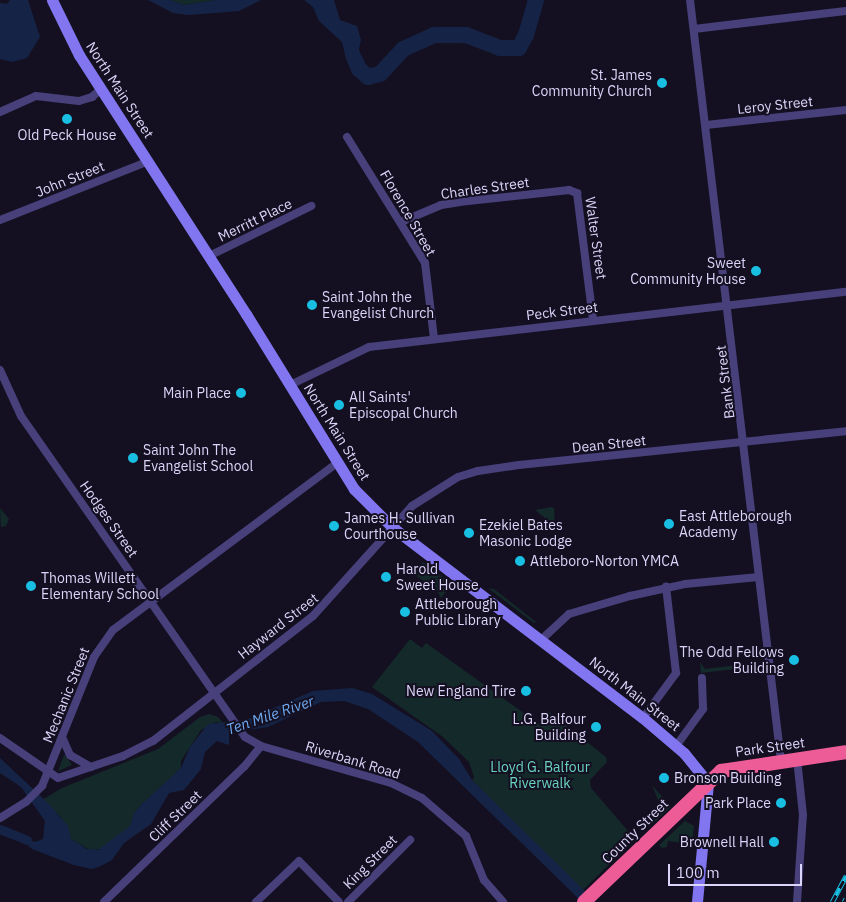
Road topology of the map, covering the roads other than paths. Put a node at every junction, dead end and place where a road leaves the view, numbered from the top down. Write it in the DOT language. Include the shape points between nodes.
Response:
graph roads {
  1 [pos="52,0"];
  2 [pos="690,0"];
  3 [pos="846,11"];
  4 [pos="694,29"];
  5 [pos="100,89"];
  6 [pos="846,110"];
  7 [pos="0,112"];
  8 [pos="706,125"];
  9 [pos="347,136"];
  10 [pos="148,161"];
  11 [pos="574,192"];
  12 [pos="311,206"];
  13 [pos="0,220"];
  14 [pos="401,222"];
  15 [pos="209,256"];
  16 [pos="846,292"];
  17 [pos="729,304"];
  18 [pos="593,320"];
  19 [pos="434,338"];
  20 [pos="0,370"];
  21 [pos="290,385"];
  22 [pos="846,432"];
  23 [pos="745,442"];
  24 [pos="336,464"];
  25 [pos="392,526"];
  26 [pos="759,577"];
  27 [pos="666,587"];
  28 [pos="150,600"];
  29 [pos="541,640"];
  30 [pos="702,678"];
  31 [pos="213,693"];
  32 [pos="643,718"];
  33 [pos="62,737"];
  34 [pos="0,738"];
  35 [pos="260,746"];
  36 [pos="676,746"];
  37 [pos="844,753"];
  38 [pos="797,759"];
  39 [pos="781,761"];
  40 [pos="91,767"];
  41 [pos="48,773"];
  42 [pos="708,782"];
  43 [pos="0,818"];
  44 [pos="410,840"];
  45 [pos="588,898"];
  46 [pos="104,902"];
  47 [pos="256,902"];
  48 [pos="338,902"];
  49 [pos="348,902"];
  50 [pos="503,902"];
  51 [pos="697,902"];
  52 [pos="796,902"];
  1 -- 5 [label="main road, North Main Street" via="78,55"];
  2 -- 4 [label="street, Bank Street"];
  3 -- 4 [label="street"];
  4 -- 8 [label="street, Bank Street"];
  5 -- 7 [label="street" via="92,97 79,101 36,96"];
  5 -- 10 [label="main road, North Main Street"];
  6 -- 8 [label="street, Leroy Street"];
  8 -- 17 [label="street, Bank Street"];
  9 -- 14 [label="street, Florence Street"];
  10 -- 13 [label="street, John Street"];
  10 -- 15 [label="main road, North Main Street"];
  11 -- 14 [label="street, Charles Street" via="459,202"];
  11 -- 18 [label="street, Walter Street" via="581,200"];
  12 -- 15 [label="street, Merritt Place"];
  14 -- 19 [label="street, Florence Street" via="425,263"];
  15 -- 21 [label="main road, North Main Street"];
  16 -- 17 [label="street, Peck Street"];
  17 -- 18 [label="street, Peck Street"];
  17 -- 23 [label="street, Bank Street"];
  18 -- 19 [label="street, Peck Street"];
  19 -- 21 [label="street, Peck Street" via="370,347"];
  20 -- 28 [label="street, Hodges Street" via="21,416"];
  21 -- 24 [label="main road, North Main Street"];
  22 -- 23 [label="street, Dean Street"];
  23 -- 25 [label="street, Dean Street" via="478,471 434,490"];
  23 -- 26 [label="street, Bank Street"];
  24 -- 25 [label="main road, North Main Street" via="354,489"];
  24 -- 28 [label="street, Mechanic Street"];
  25 -- 29 [label="main road, North Main Street"];
  25 -- 31 [label="street, Hayward Street" via="313,616"];
  26 -- 27 [label="street"];
  26 -- 39 [label="street, Bank Street"];
  27 -- 29 [label="street" via="569,614"];
  27 -- 32 [label="street" via="676,673"];
  28 -- 31 [label="street, Hodges Street"];
  28 -- 33 [label="street, Mechanic Street" via="119,623 99,647"];
  29 -- 32 [label="main road, North Main Street"];
  30 -- 36 [label="street" via="703,709"];
  31 -- 35 [label="street, Hodges Street" via="243,734"];
  31 -- 40 [label="street" via="152,741"];
  32 -- 36 [label="main road, North Main Street"];
  33 -- 40 [label="street" via="70,755"];
  33 -- 41 [label="street, Mechanic Street"];
  34 -- 41 [label="street"];
  35 -- 46 [label="street, Cliff Street"];
  35 -- 50 [label="street, Riverbank Road" via="384,780 422,798 466,836 484,880"];
  36 -- 42 [label="main road, North Main Street"];
  37 -- 38 [label="highway, Park Street"];
  38 -- 39 [label="highway, Park Street"];
  38 -- 52 [label="street" via="803,815"];
  39 -- 42 [label="highway, Park Street" via="724,770"];
  40 -- 41 [label="street" via="61,778"];
  41 -- 43 [label="street, Mechanic Street" via="40,789"];
  42 -- 45 [label="highway, County Street"];
  42 -- 51 [label="main road"];
  44 -- 49 [label="street, King Street"];
  47 -- 48 [label="street" via="299,861"];
}
